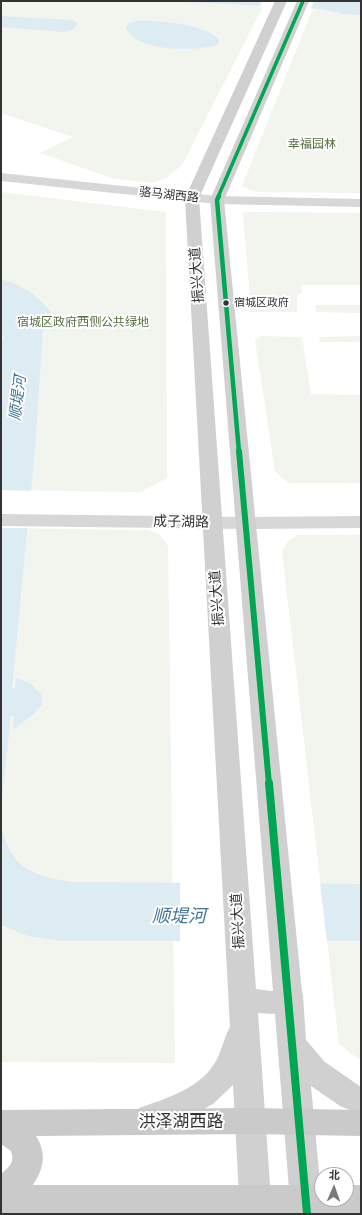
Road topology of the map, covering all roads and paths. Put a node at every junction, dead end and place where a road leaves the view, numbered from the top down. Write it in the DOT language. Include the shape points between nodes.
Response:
graph roads {
  1 [pos="303,1"];
  2 [pos="278,9"];
  3 [pos="1,177"];
  4 [pos="192,198"];
  5 [pos="217,200"];
  6 [pos="361,203"];
  7 [pos="1,507"];
  8 [pos="361,510"];
  9 [pos="85,514"];
  10 [pos="212,516"];
  11 [pos="246,516"];
  12 [pos="1,520"];
  13 [pos="361,522"];
  14 [pos="289,995"];
  15 [pos="243,1010"];
  16 [pos="293,1045"];
  17 [pos="361,1102"];
  18 [pos="250,1121"];
  19 [pos="133,1122"];
  20 [pos="300,1122"];
  21 [pos="1,1123"];
  22 [pos="361,1123"];
  23 [pos="1,1130"];
  24 [pos="1,1190"];
  25 [pos="1,1200"];
  26 [pos="134,1200"];
  27 [pos="361,1200"];
  28 [pos="256,1207"];
  29 [pos="307,1207"];
  30 [pos="173,1214"];
  1 -- 5 [label="main road, 振兴大道"];
  2 -- 4 [label="main road, 振兴大道"];
  3 -- 4 [label="street, 骆马湖西路"];
  4 -- 5 [label="street, 骆马湖西路"];
  4 -- 10 [label="main road, 振兴大道"];
  5 -- 6 [label="street, 骆马湖西路"];
  5 -- 11 [label="main road, 振兴大道"];
  7 -- 9 [label="street, 成子湖路"];
  8 -- 11 [label="street, 成子湖路"];
  9 -- 10 [label="street, 成子湖路"];
  9 -- 12 [label="street, 成子湖路"];
  10 -- 11 [label="street, 成子湖路"];
  10 -- 15 [label="main road, 振兴大道"];
  11 -- 13 [label="street, 成子湖路"];
  11 -- 14 [label="main road, 振兴大道"];
  14 -- 15 [label="main road" via="280,1002 255,1003"];
  14 -- 16 [label="main road, 振兴大道"];
  15 -- 18 [label="main road, 振兴大道"];
  15 -- 19 [label="main road" via="226,1070 215,1084 177,1109"];
  16 -- 17 [label="main road" via="301,1058 319,1076"];
  16 -- 20 [label="main road, 振兴大道"];
  18 -- 19 [label="main road, 洪泽湖西路"];
  18 -- 20 [label="main road, 洪泽湖西路"];
  18 -- 28 [label="main road, 振兴大道"];
  19 -- 21 [label="main road, 洪泽湖西路"];
  20 -- 22 [label="main road, 洪泽湖西路"];
  20 -- 29 [label="main road, 振兴大道"];
  23 -- 24 [label="main road" via="25,1142 30,1156 28,1170 10,1187"];
  25 -- 26 [label="main road"];
  26 -- 28 [label="main road"];
  26 -- 30 [label="main road"];
  27 -- 29 [label="main road"];
  28 -- 29 [label="main road"];
}
